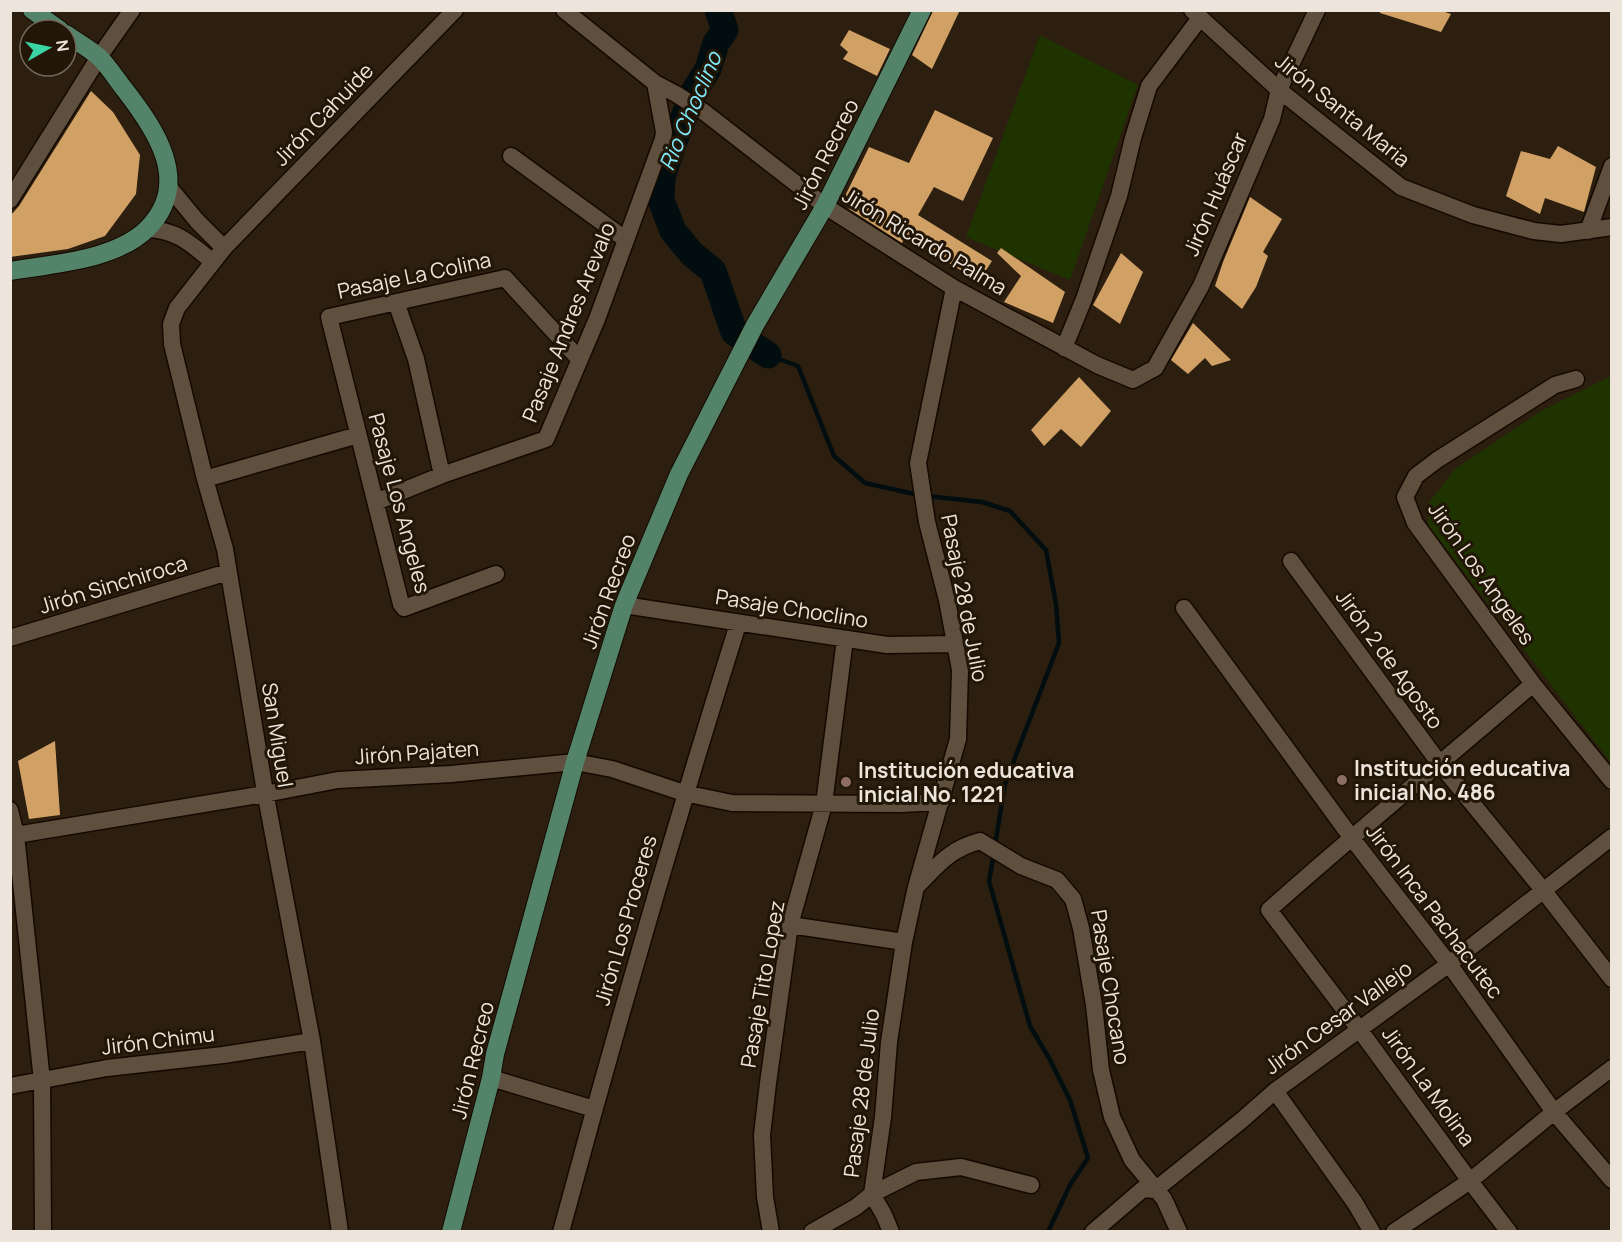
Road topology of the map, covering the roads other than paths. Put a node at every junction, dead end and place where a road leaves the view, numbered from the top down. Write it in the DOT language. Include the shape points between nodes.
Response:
graph roads {
  1 [pos="132,10"];
  2 [pos="454,10"];
  3 [pos="564,10"];
  4 [pos="922,10"];
  5 [pos="1317,10"];
  6 [pos="1196,14"];
  7 [pos="78,42"];
  8 [pos="99,57"];
  9 [pos="656,83"];
  10 [pos="1279,90"];
  11 [pos="511,156"];
  12 [pos="1611,166"];
  13 [pos="169,187"];
  14 [pos="1606,199"];
  15 [pos="10,200"];
  16 [pos="825,206"];
  17 [pos="1611,226"];
  18 [pos="148,229"];
  19 [pos="1588,231"];
  20 [pos="625,239"];
  21 [pos="224,248"];
  22 [pos="213,262"];
  23 [pos="10,271"];
  24 [pos="954,288"];
  25 [pos="396,302"];
  26 [pos="329,317"];
  27 [pos="1064,348"];
  28 [pos="580,360"];
  29 [pos="1576,379"];
  30 [pos="1133,380"];
  31 [pos="358,435"];
  32 [pos="442,475"];
  33 [pos="204,479"];
  34 [pos="376,502"];
  35 [pos="1291,561"];
  36 [pos="228,572"];
  37 [pos="496,574"];
  38 [pos="624,605"];
  39 [pos="1184,609"];
  40 [pos="738,624"];
  41 [pos="10,638"];
  42 [pos="845,639"];
  43 [pos="954,644"];
  44 [pos="1533,684"];
  45 [pos="575,762"];
  46 [pos="1440,764"];
  47 [pos="1611,781"];
  48 [pos="265,794"];
  49 [pos="684,794"];
  50 [pos="940,802"];
  51 [pos="824,804"];
  52 [pos="10,810"];
  53 [pos="13,835"];
  54 [pos="1351,837"];
  55 [pos="1611,837"];
  56 [pos="916,887"];
  57 [pos="1543,890"];
  58 [pos="790,925"];
  59 [pos="904,942"];
  60 [pos="1449,964"];
  61 [pos="1611,979"];
  62 [pos="1359,1029"];
  63 [pos="312,1041"];
  64 [pos="1611,1068"];
  65 [pos="491,1078"];
  66 [pos="42,1081"];
  67 [pos="10,1086"];
  68 [pos="1275,1091"];
  69 [pos="594,1108"];
  70 [pos="1554,1112"];
  71 [pos="1611,1180"];
  72 [pos="1470,1181"];
  73 [pos="1031,1185"];
  74 [pos="1155,1190"];
  75 [pos="872,1194"];
  76 [pos="43,1232"];
  77 [pos="340,1232"];
  78 [pos="451,1232"];
  79 [pos="561,1232"];
  80 [pos="771,1232"];
  81 [pos="812,1232"];
  82 [pos="891,1232"];
  83 [pos="1093,1232"];
  84 [pos="1179,1232"];
  85 [pos="1372,1232"];
  86 [pos="1394,1232"];
  87 [pos="1509,1232"];
  1 -- 8 [label="street"];
  2 -- 21 [label="street, Jirón Cahuide"];
  3 -- 9 [label="street, Jirón Ricardo Palma"];
  4 -- 16 [label="main road, Jirón Recreo"];
  5 -- 10 [label="street, Jirón Huáscar"];
  6 -- 10 [label="street, Jirón Santa Maria"];
  6 -- 27 [label="street" via="1149,86 1119,196"];
  7 -- 8 [label="main road"];
  8 -- 13 [label="main road" via="145,116 163,149"];
  8 -- 15 [label="street"];
  9 -- 16 [label="street, Jirón Ricardo Palma" via="704,112"];
  9 -- 20 [label="street, Pasaje Andres Arevalo" via="664,136"];
  10 -- 19 [label="street, Jirón Santa Maria" via="1401,187 1473,215 1534,231"];
  10 -- 30 [label="street, Jirón Huáscar" via="1272,119 1201,286 1155,368"];
  11 -- 20 [label="street"];
  12 -- 14 [label="street"];
  13 -- 18 [label="main road" via="167,201"];
  13 -- 21 [label="street"];
  14 -- 19 [label="street"];
  16 -- 24 [label="street, Jirón Ricardo Palma"];
  16 -- 38 [label="main road, Jirón Recreo" via="755,325 679,474"];
  17 -- 19 [label="street, Jirón Santa Maria"];
  18 -- 22 [label="street" via="172,232"];
  18 -- 23 [label="main road" via="99,256"];
  20 -- 28 [label="street, Pasaje Andres Arevalo"];
  21 -- 22 [label="street, San Miguel"];
  22 -- 33 [label="street, San Miguel" via="177,308 171,330"];
  24 -- 27 [label="street, Jirón Ricardo Palma"];
  24 -- 43 [label="street, Pasaje 28 de Julio" via="918,464"];
  25 -- 26 [label="street, Pasaje La Colina"];
  25 -- 28 [label="street, Pasaje La Colina" via="506,278"];
  25 -- 32 [label="street" via="416,359"];
  26 -- 31 [label="street, Pasaje Los Angeles"];
  27 -- 30 [label="street, Jirón Ricardo Palma"];
  28 -- 32 [label="street, Pasaje Andres Arevalo" via="546,439"];
  29 -- 44 [label="street, Jirón Los Angeles" via="1555,385 1437,460 1416,476 1406,497 1415,523"];
  31 -- 33 [label="street"];
  31 -- 34 [label="street, Pasaje Los Angeles"];
  32 -- 34 [label="street, Pasaje Andres Arevalo"];
  33 -- 36 [label="street, San Miguel"];
  34 -- 37 [label="street, Pasaje Los Angeles" via="404,608"];
  35 -- 46 [label="street, Jirón 2 de Agosto"];
  36 -- 41 [label="street, Jirón Sinchiroca"];
  36 -- 48 [label="street, San Miguel"];
  38 -- 40 [label="street, Pasaje Choclino"];
  38 -- 45 [label="main road, Jirón Recreo"];
  39 -- 54 [label="street, Jirón Inca Pachacutec"];
  40 -- 42 [label="street, Pasaje Choclino"];
  40 -- 49 [label="street, Jirón Los Proceres"];
  42 -- 43 [label="street, Pasaje Choclino" via="887,645"];
  42 -- 51 [label="street, Pasaje Tito Lopez"];
  43 -- 50 [label="street, Pasaje 28 de Julio" via="961,683 960,724"];
  44 -- 46 [label="street"];
  44 -- 47 [label="street, Jirón Los Angeles"];
  45 -- 48 [label="street, Jirón Pajaten" via="338,780"];
  45 -- 49 [label="street, Jirón Pajaten" via="612,769"];
  45 -- 65 [label="main road, Jirón Recreo"];
  46 -- 54 [label="street"];
  46 -- 57 [label="street, Jirón 2 de Agosto"];
  48 -- 53 [label="street, Jirón Pajaten"];
  48 -- 63 [label="street, San Miguel"];
  49 -- 51 [label="street, Jirón Pajaten" via="732,803"];
  49 -- 69 [label="street, Jirón Los Proceres"];
  50 -- 51 [label="street, Jirón Pajaten"];
  50 -- 56 [label="street, Pasaje 28 de Julio"];
  51 -- 58 [label="street, Pasaje Tito Lopez"];
  52 -- 53 [label="street"];
  53 -- 66 [label="street"];
  54 -- 60 [label="street, Jirón Inca Pachacutec"];
  54 -- 62 [label="street, Jirón La Molina" via="1269,910"];
  55 -- 57 [label="street, Jirón Cesar Vallejo"];
  56 -- 59 [label="street, Pasaje 28 de Julio"];
  56 -- 74 [label="street, Pasaje Chocano" via="963,845 980,841 1021,866 1057,880 1073,899 1112,1117 1132,1160"];
  57 -- 60 [label="street, Jirón Cesar Vallejo"];
  57 -- 61 [label="street, Jirón 2 de Agosto"];
  58 -- 59 [label="street"];
  58 -- 80 [label="street, Pasaje Tito Lopez" via="762,1135"];
  59 -- 75 [label="street, Pasaje 28 de Julio"];
  60 -- 62 [label="street, Jirón Cesar Vallejo"];
  60 -- 70 [label="street, Jirón Inca Pachacutec"];
  62 -- 68 [label="street, Jirón Cesar Vallejo"];
  62 -- 72 [label="street, Jirón La Molina"];
  63 -- 66 [label="street, Jirón Chimu" via="223,1056 107,1068"];
  63 -- 77 [label="street, San Miguel"];
  64 -- 70 [label="street"];
  65 -- 69 [label="street"];
  65 -- 78 [label="main road, Jirón Recreo"];
  66 -- 67 [label="street, Jirón Chimu"];
  66 -- 76 [label="street"];
  68 -- 74 [label="street, Jirón Cesar Vallejo"];
  68 -- 85 [label="street"];
  69 -- 79 [label="street, Jirón Los Proceres"];
  70 -- 71 [label="street, Jirón Inca Pachacutec"];
  70 -- 72 [label="street"];
  72 -- 86 [label="street"];
  72 -- 87 [label="street, Jirón La Molina"];
  73 -- 75 [label="street" via="961,1167 913,1173"];
  74 -- 83 [label="street, Jirón Cesar Vallejo" via="1143,1189"];
  74 -- 84 [label="street, Pasaje Chocano" via="1164,1199"];
  75 -- 81 [label="street"];
  75 -- 82 [label="street, Pasaje 28 de Julio"];
}
